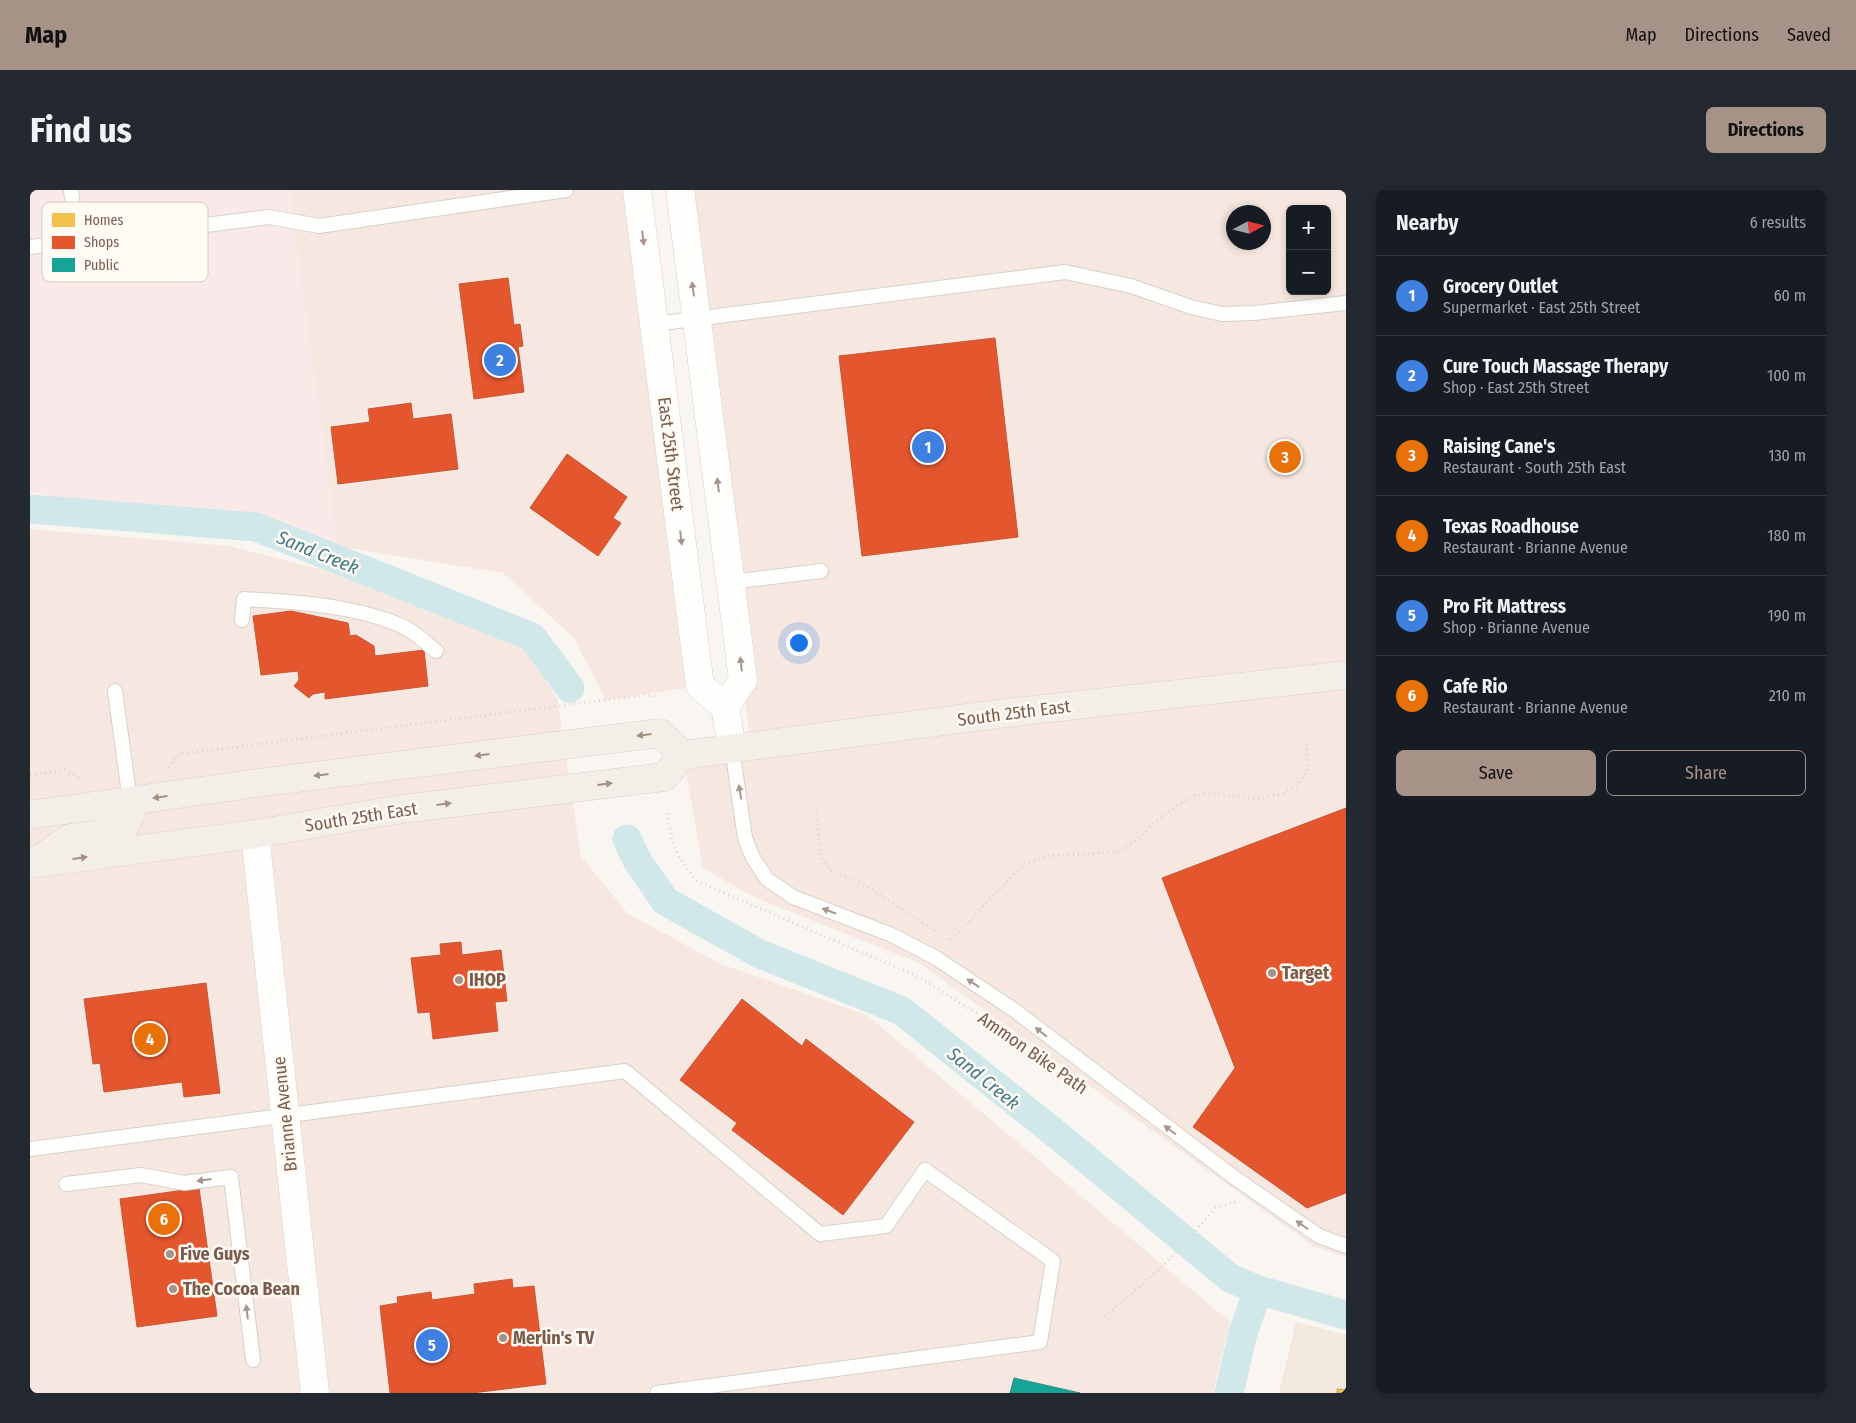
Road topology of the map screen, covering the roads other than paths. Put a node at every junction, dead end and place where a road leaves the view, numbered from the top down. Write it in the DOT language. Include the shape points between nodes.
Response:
graph roads {
  1 [pos="566,190"];
  2 [pos="637,190"];
  3 [pos="680,190"];
  4 [pos="208,225"];
  5 [pos="1346,303"];
  6 [pos="697,318"];
  7 [pos="654,324"];
  8 [pos="820,571"];
  9 [pos="731,582"];
  10 [pos="242,620"];
  11 [pos="436,651"];
  12 [pos="1346,675"];
  13 [pos="115,691"];
  14 [pos="725,707"];
  15 [pos="732,748"];
  16 [pos="683,755"];
  17 [pos="130,801"];
  18 [pos="30,815"];
  19 [pos="255,834"];
  20 [pos="31,864"];
  21 [pos="284,1115"];
  22 [pos="30,1149"];
  23 [pos="66,1184"];
  24 [pos="1346,1246"];
  25 [pos="253,1360"];
  26 [pos="315,1393"];
  27 [pos="657,1393"];
  1 -- 4 [label="lane" via="319,226 270,217"];
  2 -- 7 [label="street, East 25th Street, one-way"];
  6 -- 3 [label="street, one-way"];
  5 -- 6 [label="lane" via="1254,314 1222,314 1131,286 1065,272"];
  6 -- 7 [label="lane"];
  9 -- 6 [label="street, one-way"];
  7 -- 14 [label="street, East 25th Street, one-way" via="700,686"];
  8 -- 9 [label="lane"];
  14 -- 9 [label="street, one-way" via="743,680"];
  10 -- 11 [label="lane" via="244,599 309,603 404,626"];
  12 -- 15 [label="main road, South 25th East"];
  13 -- 17 [label="lane"];
  14 -- 15 [label="street"];
  15 -- 16 [label="main road, South 25th East"];
  24 -- 15 [label="lane, one-way" via="1319,1236 1235,1178 1014,1010 936,958 892,935 793,897 767,880 745,838"];
  16 -- 17 [label="main road, one-way" via="660,733"];
  19 -- 16 [label="main road, South 25th East, one-way" via="395,810 664,777"];
  17 -- 18 [label="main road"];
  17 -- 20 [label="main road" via="131,812 125,826 70,838"];
  20 -- 19 [label="main road, South 25th East, one-way"];
  19 -- 21 [label="street, Brianne Avenue"];
  21 -- 22 [label="lane"];
  21 -- 26 [label="street, Brianne Avenue"];
  21 -- 27 [label="lane" via="625,1071 820,1234 886,1226 925,1170 1053,1260 1040,1342"];
  25 -- 23 [label="lane, one-way" via="230,1177 184,1183 141,1175"];
}
